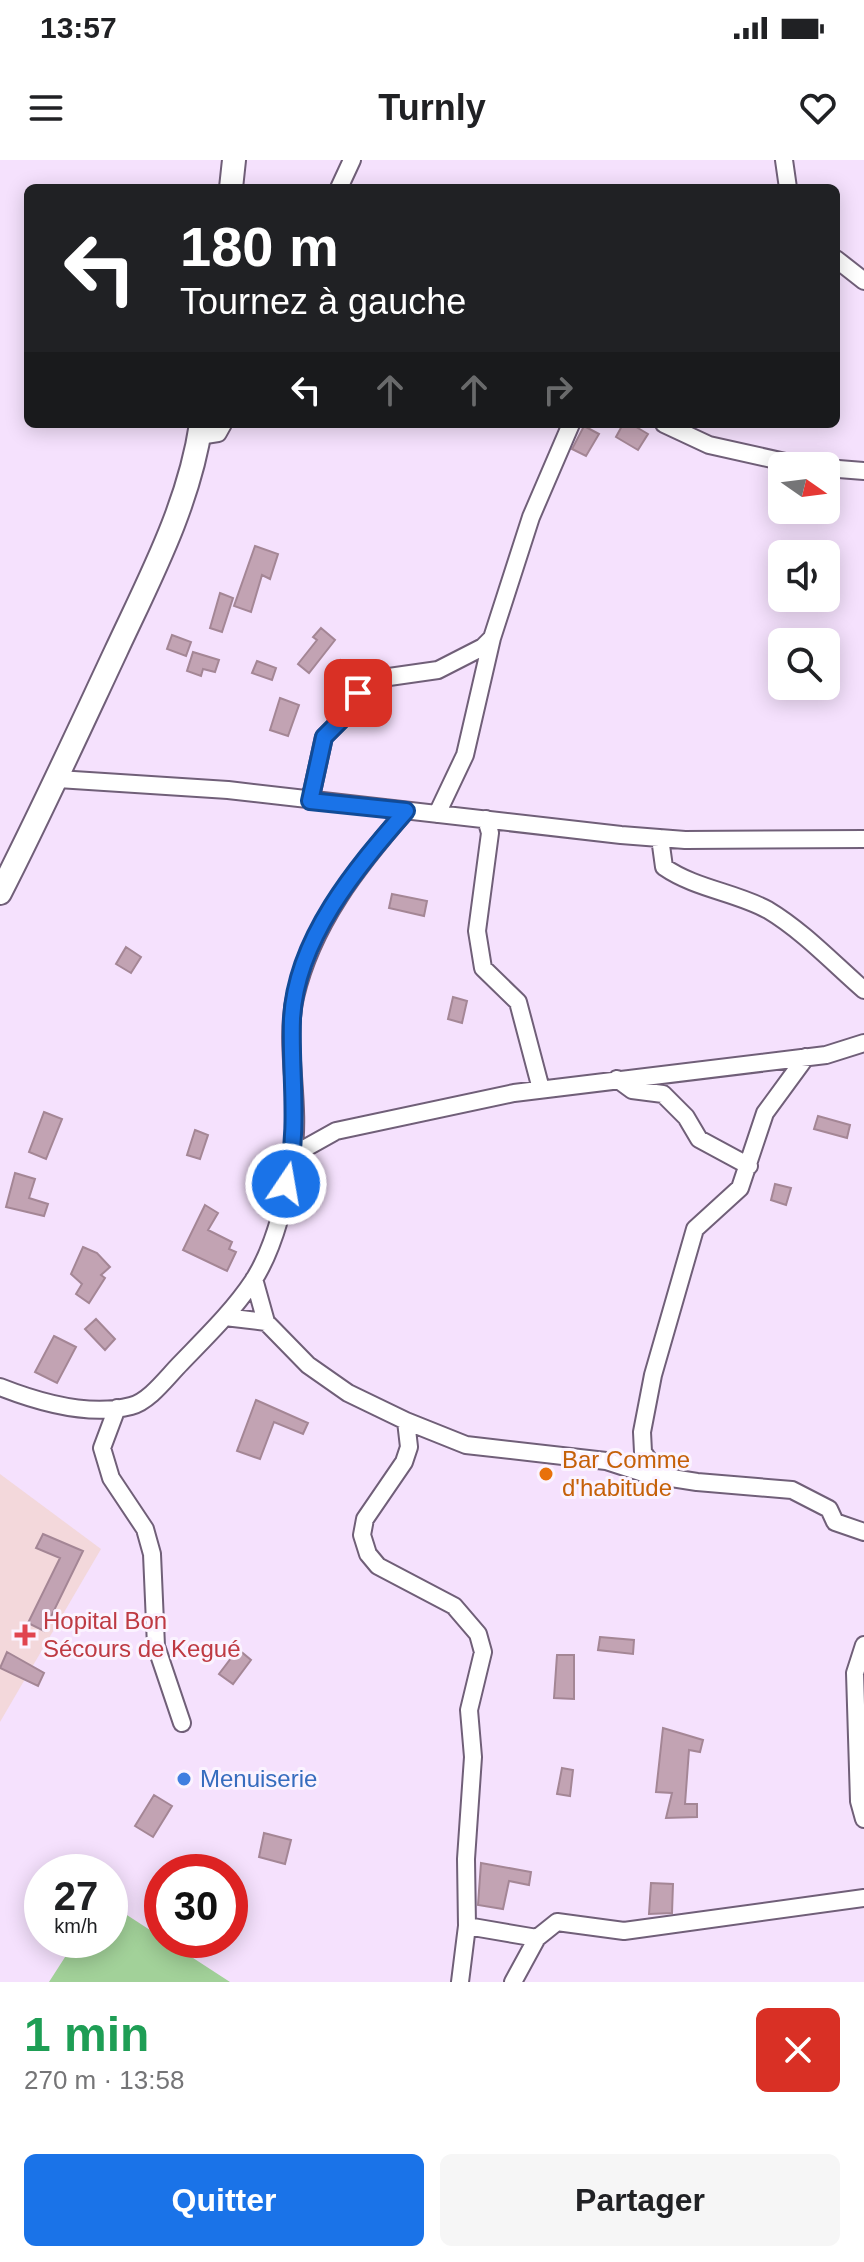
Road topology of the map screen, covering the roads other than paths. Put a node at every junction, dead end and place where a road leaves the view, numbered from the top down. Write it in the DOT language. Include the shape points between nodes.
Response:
graph roads {
  1 [pos="234,160"];
  2 [pos="352,160"];
  3 [pos="784,160"];
  4 [pos="231,184"];
  5 [pos="341,184"];
  6 [pos="787,184"];
  7 [pos="840,262"];
  8 [pos="864,281"];
  9 [pos="221,428"];
  10 [pos="569,428"];
  11 [pos="673,428"];
  12 [pos="200,430"];
  13 [pos="768,458"];
  14 [pos="840,469"];
  15 [pos="864,471"];
  16 [pos="492,638"];
  17 [pos="58,779"];
  18 [pos="310,801"];
  19 [pos="406,811"];
  20 [pos="437,814"];
  21 [pos="486,819"];
  22 [pos="660,838"];
  23 [pos="864,839"];
  24 [pos="0,893"];
  25 [pos="864,990"];
  26 [pos="864,1043"];
  27 [pos="806,1057"];
  28 [pos="617,1079"];
  29 [pos="541,1089"];
  30 [pos="293,1155"];
  31 [pos="749,1166"];
  32 [pos="254,1279"];
  33 [pos="225,1317"];
  34 [pos="266,1322"];
  35 [pos="0,1387"];
  36 [pos="117,1408"];
  37 [pos="406,1421"];
  38 [pos="660,1476"];
  39 [pos="864,1532"];
  40 [pos="864,1645"];
  41 [pos="182,1723"];
  42 [pos="864,1819"];
  43 [pos="864,1898"];
  44 [pos="467,1926"];
  45 [pos="537,1938"];
  46 [pos="460,1982"];
  47 [pos="513,1982"];
  1 -- 4 [label="main road"];
  2 -- 5 [label="street"];
  3 -- 6 [label="street"];
  7 -- 8 [label="street"];
  9 -- 12 [label="street" via="218,433"];
  10 -- 16 [label="street" via="531,517"];
  11 -- 13 [label="street" via="709,445"];
  12 -- 17 [label="main road" via="177,515"];
  14 -- 15 [label="street"];
  16 -- 18 [label="street" via="438,670 389,677 358,693 324,737"];
  16 -- 20 [label="street" via="465,755"];
  17 -- 18 [label="street"];
  17 -- 24 [label="main road"];
  18 -- 19 [label="street"];
  19 -- 20 [label="street"];
  19 -- 30 [label="street" via="333,905 306,962 292,1018"];
  20 -- 21 [label="street"];
  21 -- 22 [label="street"];
  21 -- 29 [label="street" via="490,833 477,931 483,968 518,1002"];
  22 -- 23 [label="street"];
  22 -- 25 [label="street" via="664,867 684,880 766,909"];
  26 -- 27 [label="street"];
  27 -- 28 [label="street"];
  27 -- 31 [label="street" via="765,1113"];
  28 -- 29 [label="street"];
  28 -- 31 [label="street" via="632,1090 663,1094 699,1139"];
  29 -- 30 [label="street" via="351,1126"];
  30 -- 32 [label="street" via="270,1242"];
  31 -- 38 [label="street" via="740,1188 695,1229 653,1375 643,1452"];
  32 -- 33 [label="street"];
  32 -- 34 [label="street"];
  33 -- 34 [label="street"];
  33 -- 36 [label="street" via="155,1390 133,1406"];
  34 -- 37 [label="street" via="308,1365"];
  35 -- 36 [label="street" via="57,1404"];
  36 -- 41 [label="street" via="102,1448 111,1478 145,1529 152,1554 156,1646"];
  37 -- 38 [label="street" via="466,1445 606,1461"];
  37 -- 44 [label="street" via="409,1447 404,1462 365,1519 362,1535 378,1566 454,1606 478,1634 483,1652 469,1710 473,1757"];
  38 -- 39 [label="street" via="792,1490 829,1509 835,1522"];
  40 -- 42 [label="street" via="855,1673"];
  43 -- 45 [label="street" via="624,1931 557,1922"];
  44 -- 45 [label="street"];
  44 -- 46 [label="street"];
  45 -- 47 [label="street"];
}
